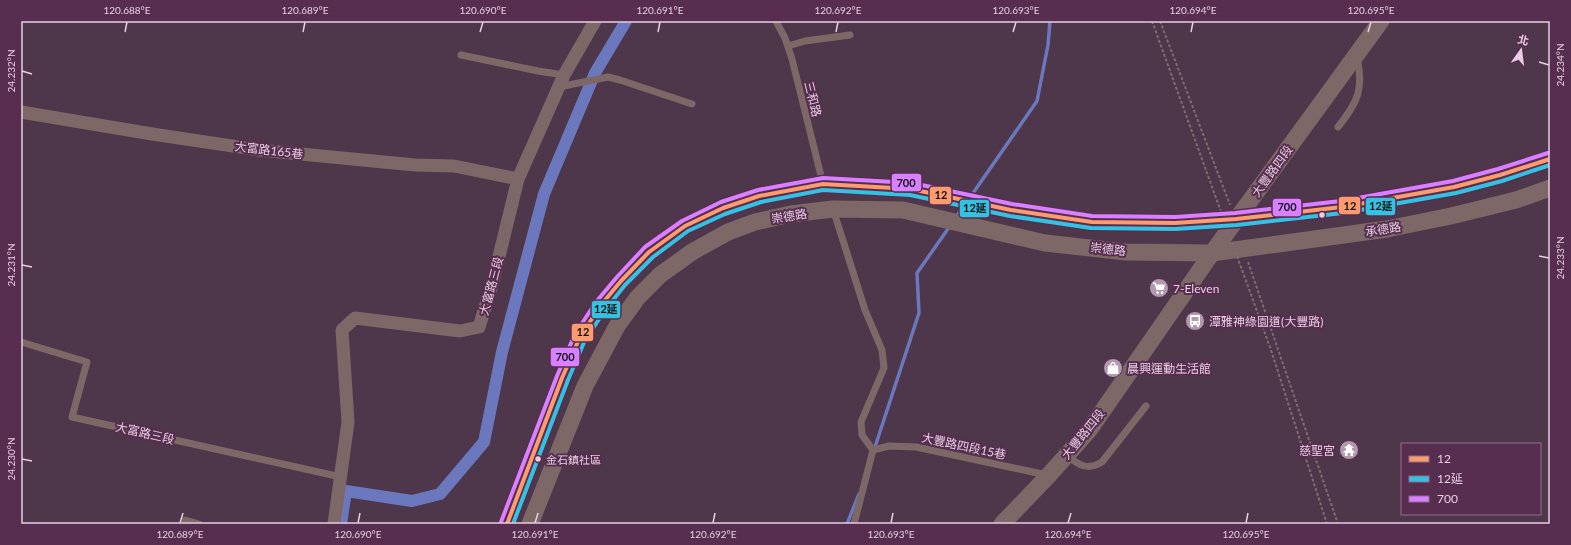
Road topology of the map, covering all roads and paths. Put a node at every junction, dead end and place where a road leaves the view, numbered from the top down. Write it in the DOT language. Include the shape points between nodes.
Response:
graph roads {
  1 [pos="595,21"];
  2 [pos="776,21"];
  3 [pos="1152,21"];
  4 [pos="1160,21"];
  5 [pos="1381,21"];
  6 [pos="850,35"];
  7 [pos="788,46"];
  8 [pos="461,55"];
  9 [pos="1356,55"];
  10 [pos="564,82"];
  11 [pos="692,104"];
  12 [pos="21,112"];
  13 [pos="1338,127"];
  14 [pos="1550,159"];
  15 [pos="518,179"];
  16 [pos="823,184"];
  17 [pos="1550,188"];
  18 [pos="833,209"];
  19 [pos="1236,219"];
  20 [pos="1243,250"];
  21 [pos="1212,253"];
  22 [pos="21,342"];
  23 [pos="1146,406"];
  24 [pos="873,450"];
  25 [pos="1066,456"];
  26 [pos="1049,475"];
  27 [pos="341,477"];
  28 [pos="185,520"];
  29 [pos="199,524"];
  30 [pos="334,524"];
  31 [pos="507,524"];
  32 [pos="530,524"];
  33 [pos="854,524"];
  34 [pos="1002,524"];
  35 [pos="1327,524"];
  36 [pos="1338,524"];
  1 -- 10 [label="street, 大富路三段"];
  2 -- 7 [label="lane, 三和路"];
  3 -- 35 [label="path, bridge" via="1271,350"];
  4 -- 19 [label="path"];
  5 -- 9 [label="street, 大豐路四段"];
  6 -- 7 [label="lane" via="805,40"];
  7 -- 16 [label="lane, 三和路"];
  8 -- 10 [label="lane" via="538,71"];
  9 -- 13 [label="lane" via="1361,74 1359,93 1352,110"];
  9 -- 19 [label="street, 大豐路四段"];
  10 -- 11 [label="lane" via="581,83 608,78 620,80"];
  10 -- 15 [label="street, 大富路三段"];
  12 -- 15 [label="street, 大富路165巷" via="259,150 415,165 454,166"];
  14 -- 19 [label="street" via="1500,176 1454,187 1342,208"];
  15 -- 27 [label="street, 大富路三段" via="480,327 460,331 355,318 342,330 348,422"];
  16 -- 19 [label="street, 崇德路" via="911,189 1011,210 1092,222 1175,223"];
  16 -- 31 [label="street, 崇德路" via="759,196 723,208 685,226 649,252 621,281 600,305 580,337"];
  17 -- 20 [label="street, 承德路" via="1509,202 1394,228"];
  18 -- 21 [label="street, 崇德路" via="902,210 1052,244 1126,252"];
  18 -- 24 [label="lane" via="865,310 882,350 884,368 861,422 862,435"];
  18 -- 32 [label="street, 崇德路" via="791,214 755,222 728,232 660,275 638,297 617,326 585,386"];
  19 -- 21 [label="street, 大豐路四段"];
  20 -- 21 [label="street, 承德路"];
  20 -- 36 [label="path"];
  21 -- 25 [label="street, 大豐路四段" via="1090,429"];
  22 -- 27 [label="lane, 大富路三段" via="87,362 72,417"];
  23 -- 25 [label="lane" via="1102,462 1095,467 1081,466"];
  24 -- 26 [label="lane, 大豐路四段15巷" via="889,446 916,447"];
  24 -- 33 [label="lane"];
  25 -- 26 [label="street, 大豐路四段"];
  26 -- 34 [label="street, 大豐路四段"];
  27 -- 30 [label="street, 大富路三段"];
  28 -- 29 [label="lane"];
}
